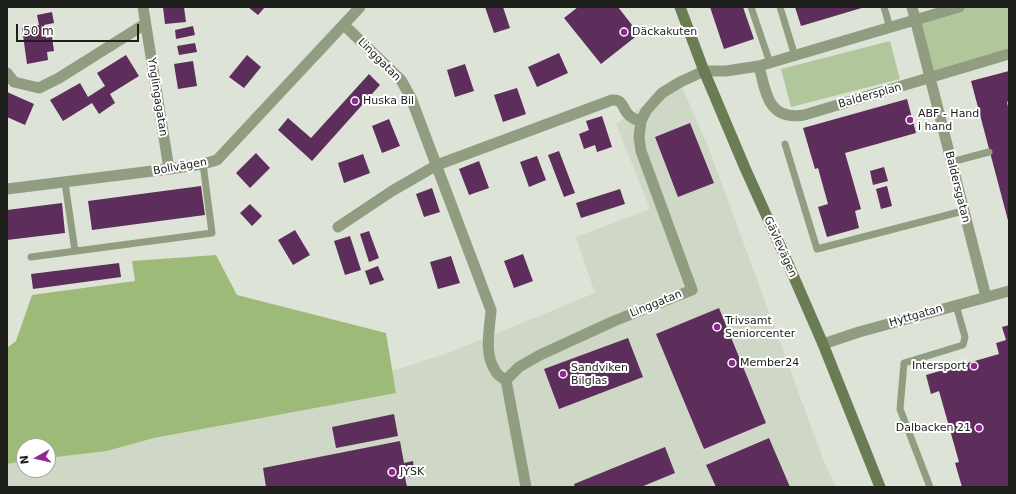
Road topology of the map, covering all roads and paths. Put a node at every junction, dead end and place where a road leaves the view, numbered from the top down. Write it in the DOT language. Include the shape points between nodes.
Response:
graph roads {
  1 [pos="142,7"];
  2 [pos="360,7"];
  3 [pos="680,7"];
  4 [pos="751,7"];
  5 [pos="780,7"];
  6 [pos="884,7"];
  7 [pos="912,7"];
  8 [pos="959,7"];
  9 [pos="915,20"];
  10 [pos="145,24"];
  11 [pos="344,25"];
  12 [pos="890,28"];
  13 [pos="1009,54"];
  14 [pos="795,56"];
  15 [pos="770,63"];
  16 [pos="759,66"];
  17 [pos="704,71"];
  18 [pos="7,73"];
  19 [pos="930,78"];
  20 [pos="641,121"];
  21 [pos="785,144"];
  22 [pos="989,152"];
  23 [pos="951,162"];
  24 [pos="203,164"];
  25 [pos="437,165"];
  26 [pos="169,169"];
  27 [pos="65,183"];
  28 [pos="7,190"];
  29 [pos="963,211"];
  30 [pos="338,227"];
  31 [pos="76,251"];
  32 [pos="31,257"];
  33 [pos="1009,291"];
  34 [pos="986,297"];
  35 [pos="956,305"];
  36 [pos="823,344"];
  37 [pos="506,380"];
  38 [pos="526,487"];
  39 [pos="880,487"];
  40 [pos="930,487"];
  1 -- 10 [label="street, Ynglingagatan"];
  2 -- 11 [label="street, Bollvägen"];
  3 -- 17 [label="main road, Gävlevägen"];
  4 -- 15 [label="lane"];
  5 -- 14 [label="lane"];
  6 -- 12 [label="lane"];
  7 -- 9 [label="street, Baldersgatan"];
  8 -- 9 [label="street"];
  9 -- 12 [label="street"];
  9 -- 19 [label="street, Baldersgatan"];
  10 -- 18 [label="street" via="39,88 14,82"];
  10 -- 26 [label="street, Ynglingagatan"];
  11 -- 24 [label="street, Bollvägen" via="216,160"];
  11 -- 25 [label="street, Linggatan" via="401,80 411,98"];
  12 -- 14 [label="street"];
  13 -- 19 [label="street, Baldersplan"];
  14 -- 15 [label="street"];
  15 -- 16 [label="street"];
  16 -- 17 [label="street"];
  16 -- 19 [label="street, Baldersplan" via="770,103 779,112 795,117"];
  17 -- 20 [label="street" via="662,93"];
  17 -- 36 [label="main road, Gävlevägen" via="744,168"];
  19 -- 23 [label="street, Baldersgatan"];
  20 -- 25 [label="street" via="628,114 616,99"];
  20 -- 37 [label="street, Linggatan" via="641,151 692,290 614,321 540,355 519,366"];
  21 -- 29 [label="lane" via="817,249"];
  22 -- 23 [label="lane"];
  23 -- 29 [label="street, Baldersgatan"];
  24 -- 26 [label="street, Bollvägen"];
  24 -- 31 [label="lane" via="212,233"];
  25 -- 30 [label="street"];
  25 -- 37 [label="street, Linggatan" via="491,310 488,341 490,359 496,373"];
  26 -- 27 [label="street, Bollvägen"];
  27 -- 28 [label="street, Bollvägen"];
  27 -- 31 [label="lane"];
  29 -- 34 [label="street, Baldersgatan"];
  31 -- 32 [label="lane"];
  33 -- 34 [label="street, Hyttgatan"];
  34 -- 35 [label="street, Hyttgatan"];
  35 -- 36 [label="street, Hyttgatan"];
  35 -- 40 [label="lane" via="965,337 963,345 904,363 900,409"];
  36 -- 39 [label="main road, Gävlevägen"];
  37 -- 38 [label="street"];
}
